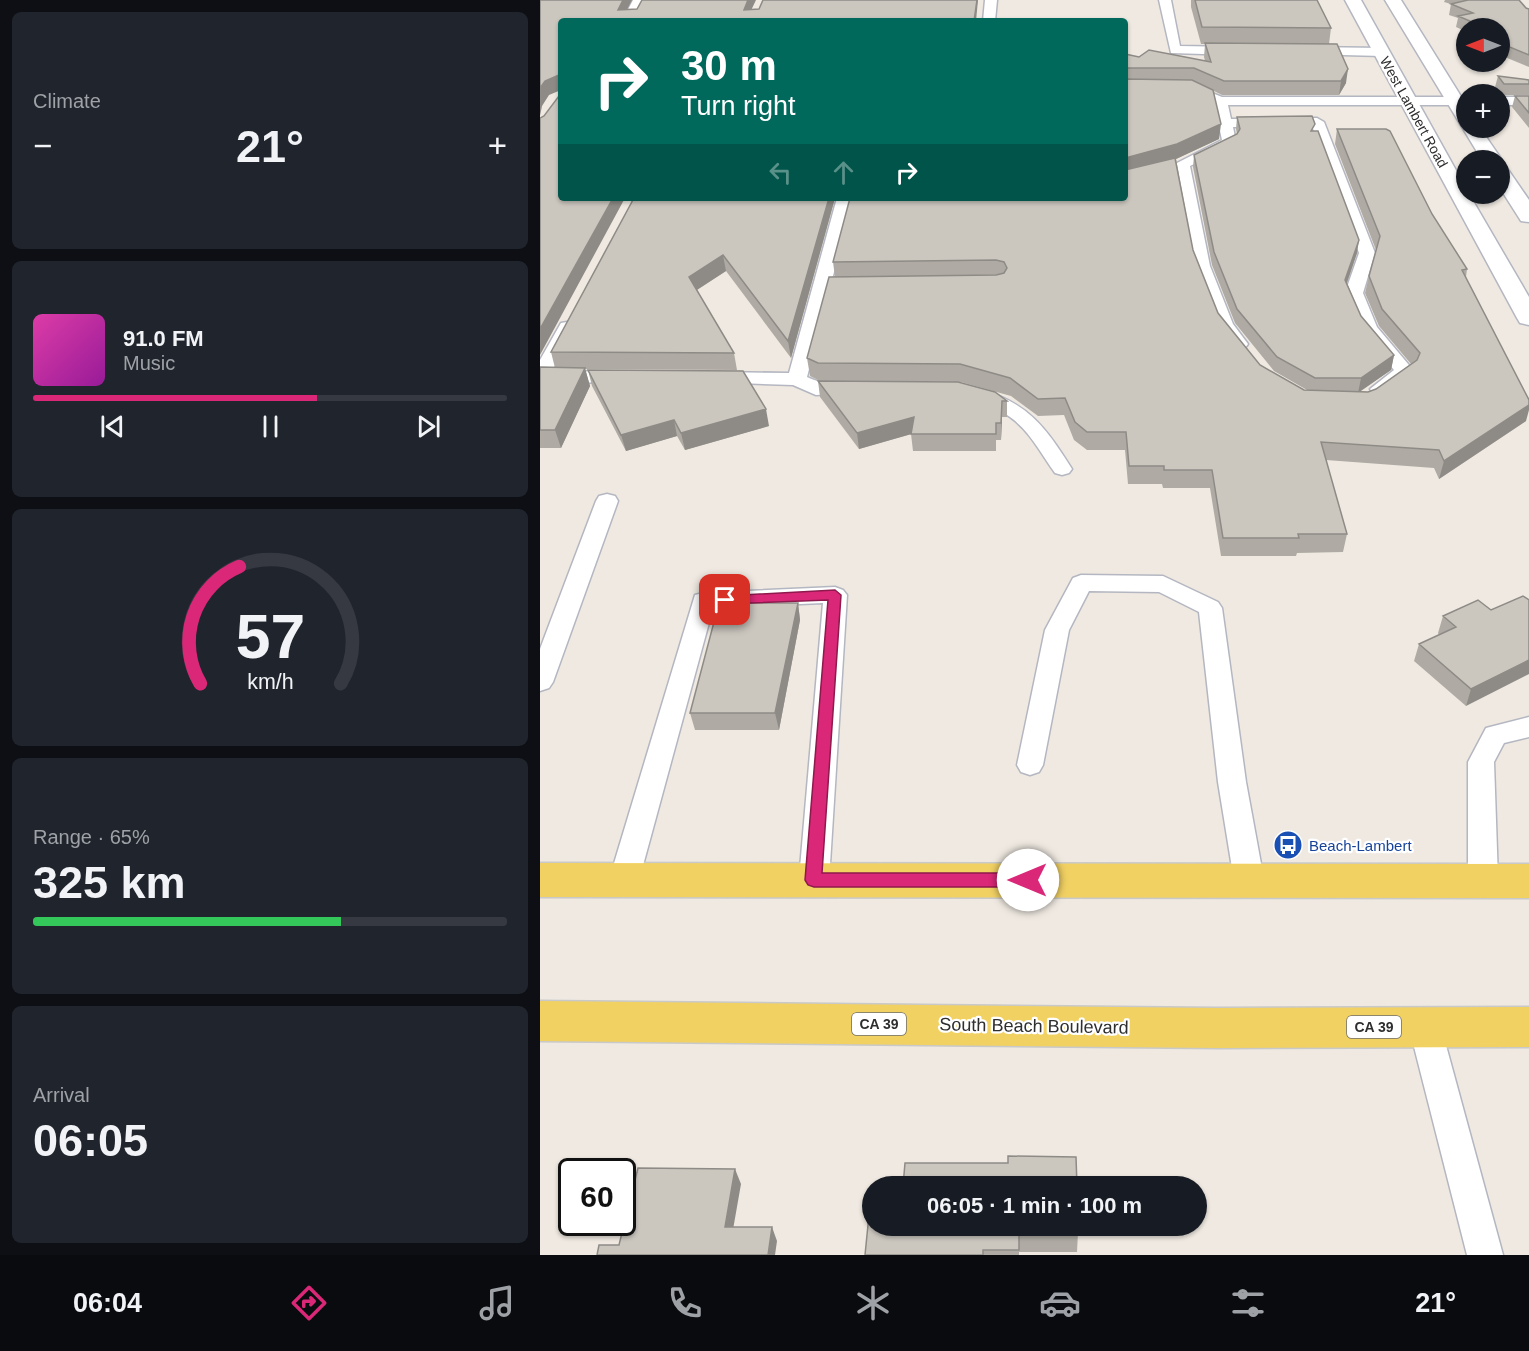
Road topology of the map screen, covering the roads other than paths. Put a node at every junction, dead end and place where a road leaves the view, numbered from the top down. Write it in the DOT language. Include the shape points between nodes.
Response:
graph roads {
  1 [pos="641,0"];
  2 [pos="991,0"];
  3 [pos="1165,0"];
  4 [pos="1353,0"];
  5 [pos="1393,0"];
  6 [pos="632,18"];
  7 [pos="989,18"];
  8 [pos="1250,51"];
  9 [pos="1295,51"];
  10 [pos="1382,52"];
  11 [pos="1193,88"];
  12 [pos="1456,95"];
  13 [pos="1220,101"];
  14 [pos="1456,101"];
  15 [pos="1510,101"];
  16 [pos="1529,101"];
  17 [pos="1410,102"];
  18 [pos="1225,123"];
  19 [pos="1510,187"];
  20 [pos="844,201"];
  21 [pos="1529,216"];
  22 [pos="845,285"];
  23 [pos="822,286"];
  24 [pos="574,314"];
  25 [pos="1529,318"];
  26 [pos="1252,360"];
  27 [pos="645,378"];
  28 [pos="703,378"];
  29 [pos="796,379"];
  30 [pos="868,388"];
  31 [pos="960,390"];
  32 [pos="1364,401"];
  33 [pos="1062,470"];
  34 [pos="607,501"];
  35 [pos="540,682"];
  36 [pos="1529,727"];
  37 [pos="1030,765"];
  38 [pos="540,880"];
  39 [pos="624,880"];
  40 [pos="814,880"];
  41 [pos="1249,880"];
  42 [pos="1483,880"];
  43 [pos="1529,880"];
  44 [pos="540,1020"];
  45 [pos="1425,1027"];
  46 [pos="1527,1033"];
  47 [pos="1485,1255"];
  1 -- 6 [label="main road"];
  2 -- 7 [label="lane"];
  3 -- 8 [label="lane" via="1175,50"];
  4 -- 10 [label="main road, West Lambert Road"];
  5 -- 12 [label="main road"];
  9 -- 10 [label="lane"];
  10 -- 17 [label="main road, West Lambert Road"];
  11 -- 13 [label="lane"];
  13 -- 17 [label="lane"];
  13 -- 18 [label="lane"];
  14 -- 17 [label="lane"];
  15 -- 16 [label="lane"];
  17 -- 25 [label="main road, West Lambert Road"];
  18 -- 26 [label="lane" via="1230,142 1176,166 1202,266 1224,325"];
  18 -- 32 [label="lane" via="1317,122 1367,253 1354,293 1369,329 1405,371"];
  19 -- 21 [label="main road"];
  20 -- 23 [label="lane"];
  22 -- 23 [label="lane"];
  23 -- 29 [label="lane"];
  24 -- 27 [label="lane" via="540,378"];
  28 -- 29 [label="lane"];
  29 -- 30 [label="lane" via="816,389"];
  31 -- 33 [label="lane" via="1003,402 1034,425"];
  34 -- 35 [label="lane"];
  36 -- 42 [label="lane" via="1495,735 1481,762"];
  37 -- 41 [label="lane" via="1057,630 1081,583 1163,584 1210,608"];
  38 -- 39 [label="main road"];
  39 -- 40 [label="main road"];
  39 -- 40 [label="lane" via="703,601 835,595"];
  40 -- 41 [label="main road"];
  41 -- 42 [label="main road"];
  42 -- 43 [label="main road"];
  44 -- 45 [label="main road, South Beach Boulevard / CA 39"];
  45 -- 46 [label="main road, South Beach Boulevard / CA 39"];
  45 -- 47 [label="lane"];
}
